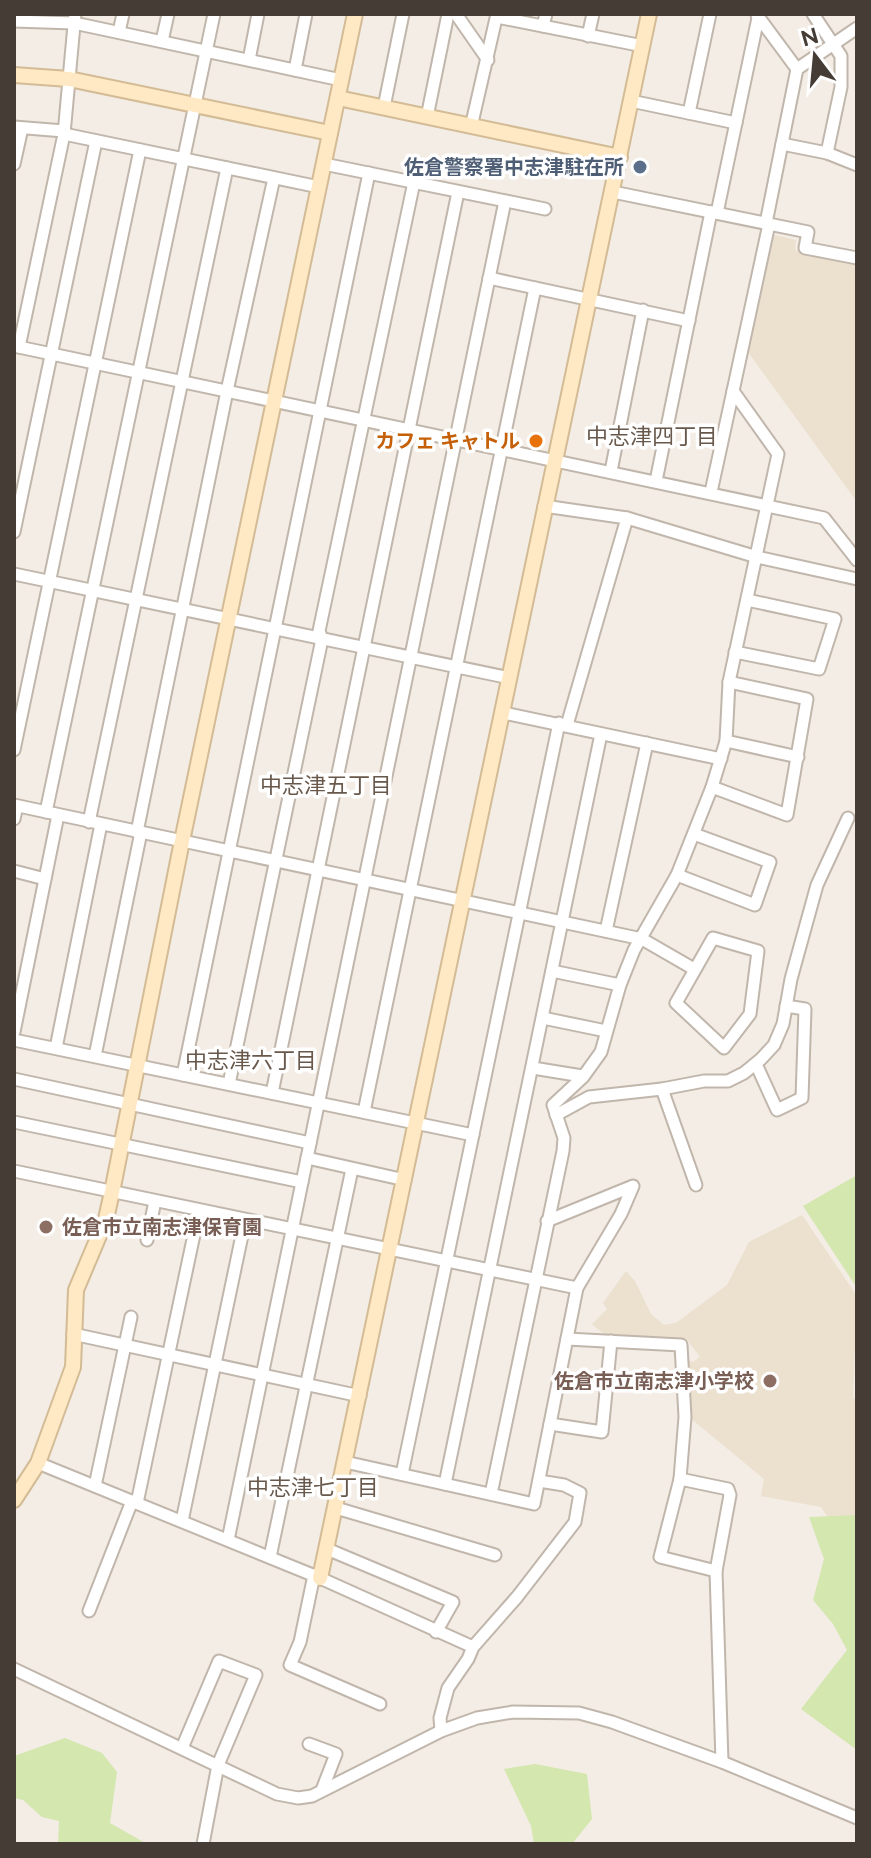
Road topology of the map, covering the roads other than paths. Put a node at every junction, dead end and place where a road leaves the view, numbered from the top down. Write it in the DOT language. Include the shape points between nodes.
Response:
graph roads {
  1 [pos="123,14"];
  2 [pos="168,14"];
  3 [pos="214,14"];
  4 [pos="258,14"];
  5 [pos="306,14"];
  6 [pos="355,14"];
  7 [pos="403,14"];
  8 [pos="448,14"];
  9 [pos="456,14"];
  10 [pos="593,14"];
  11 [pos="649,14"];
  12 [pos="710,14"];
  13 [pos="813,14"];
  14 [pos="497,15"];
  15 [pos="757,16"];
  16 [pos="74,19"];
  17 [pos="544,20"];
  18 [pos="14,21"];
  19 [pos="857,28"];
  20 [pos="119,32"];
  21 [pos="588,36"];
  22 [pos="162,41"];
  23 [pos="835,43"];
  24 [pos="643,46"];
  25 [pos="206,51"];
  26 [pos="249,60"];
  27 [pos="488,60"];
  28 [pos="797,69"];
  29 [pos="295,70"];
  30 [pos="14,75"];
  31 [pos="69,79"];
  32 [pos="341,80"];
  33 [pos="338,98"];
  34 [pos="631,101"];
  35 [pos="195,103"];
  36 [pos="384,107"];
  37 [pos="689,113"];
  38 [pos="427,117"];
  39 [pos="736,123"];
  40 [pos="471,127"];
  41 [pos="18,128"];
  42 [pos="64,133"];
  43 [pos="330,133"];
  44 [pos="96,141"];
  45 [pos="782,144"];
  46 [pos="140,150"];
  47 [pos="827,153"];
  48 [pos="620,157"];
  49 [pos="183,159"];
  50 [pos="14,164"];
  51 [pos="324,164"];
  52 [pos="857,165"];
  53 [pos="227,168"];
  54 [pos="369,173"];
  55 [pos="274,178"];
  56 [pos="414,182"];
  57 [pos="319,187"];
  58 [pos="458,192"];
  59 [pos="613,192"];
  60 [pos="505,201"];
  61 [pos="545,209"];
  62 [pos="714,213"];
  63 [pos="767,223"];
  64 [pos="857,245"];
  65 [pos="852,257"];
  66 [pos="489,278"];
  67 [pos="535,288"];
  68 [pos="589,299"];
  69 [pos="643,310"];
  70 [pos="689,321"];
  71 [pos="16,347"];
  72 [pos="51,354"];
  73 [pos="94,363"];
  74 [pos="139,372"];
  75 [pos="182,381"];
  76 [pos="227,391"];
  77 [pos="733,391"];
  78 [pos="274,401"];
  79 [pos="319,410"];
  80 [pos="363,419"];
  81 [pos="410,429"];
  82 [pos="456,439"];
  83 [pos="501,448"];
  84 [pos="556,459"];
  85 [pos="611,471"];
  86 [pos="656,481"];
  87 [pos="711,492"];
  88 [pos="768,504"];
  89 [pos="544,506"];
  90 [pos="627,518"];
  91 [pos="14,532"];
  92 [pos="757,557"];
  93 [pos="857,560"];
  94 [pos="14,574"];
  95 [pos="857,579"];
  96 [pos="49,581"];
  97 [pos="93,591"];
  98 [pos="136,600"];
  99 [pos="747,600"];
  100 [pos="183,610"];
  101 [pos="229,619"];
  102 [pos="277,629"];
  103 [pos="322,639"];
  104 [pos="365,648"];
  105 [pos="735,652"];
  106 [pos="411,658"];
  107 [pos="456,667"];
  108 [pos="510,678"];
  109 [pos="729,682"];
  110 [pos="504,713"];
  111 [pos="563,724"];
  112 [pos="601,734"];
  113 [pos="726,741"];
  114 [pos="647,743"];
  115 [pos="14,750"];
  116 [pos="798,757"];
  117 [pos="721,759"];
  118 [pos="712,787"];
  119 [pos="15,806"];
  120 [pos="52,814"];
  121 [pos="848,818"];
  122 [pos="14,819"];
  123 [pos="95,823"];
  124 [pos="139,832"];
  125 [pos="694,834"];
  126 [pos="182,841"];
  127 [pos="231,852"];
  128 [pos="276,861"];
  129 [pos="319,870"];
  130 [pos="14,871"];
  131 [pos="677,875"];
  132 [pos="45,879"];
  133 [pos="365,880"];
  134 [pos="410,890"];
  135 [pos="464,901"];
  136 [pos="519,913"];
  137 [pos="562,922"];
  138 [pos="606,931"];
  139 [pos="642,939"];
  140 [pos="694,969"];
  141 [pos="552,971"];
  142 [pos="620,985"];
  143 [pos="786,1006"];
  144 [pos="543,1018"];
  145 [pos="606,1031"];
  146 [pos="14,1032"];
  147 [pos="14,1040"];
  148 [pos="56,1048"];
  149 [pos="95,1056"];
  150 [pos="756,1064"];
  151 [pos="137,1065"];
  152 [pos="533,1068"];
  153 [pos="183,1075"];
  154 [pos="582,1076"];
  155 [pos="14,1079"];
  156 [pos="229,1084"];
  157 [pos="662,1089"];
  158 [pos="272,1093"];
  159 [pos="318,1103"];
  160 [pos="129,1104"];
  161 [pos="364,1112"];
  162 [pos="556,1115"];
  163 [pos="14,1122"];
  164 [pos="417,1123"];
  165 [pos="473,1135"];
  166 [pos="310,1143"];
  167 [pos="121,1145"];
  168 [pos="307,1158"];
  169 [pos="352,1169"];
  170 [pos="14,1171"];
  171 [pos="405,1180"];
  172 [pos="302,1182"];
  173 [pos="696,1185"];
  174 [pos="112,1192"];
  175 [pos="155,1201"];
  176 [pos="199,1211"];
  177 [pos="245,1221"];
  178 [pos="547,1221"];
  179 [pos="292,1229"];
  180 [pos="337,1239"];
  181 [pos="147,1240"];
  182 [pos="391,1250"];
  183 [pos="447,1261"];
  184 [pos="491,1270"];
  185 [pos="536,1280"];
  186 [pos="577,1288"];
  187 [pos="131,1317"];
  188 [pos="73,1334"];
  189 [pos="567,1339"];
  190 [pos="611,1341"];
  191 [pos="125,1345"];
  192 [pos="169,1354"];
  193 [pos="215,1364"];
  194 [pos="262,1373"];
  195 [pos="307,1384"];
  196 [pos="360,1396"];
  197 [pos="550,1424"];
  198 [pos="345,1462"];
  199 [pos="38,1463"];
  200 [pos="402,1474"];
  201 [pos="680,1479"];
  202 [pos="539,1481"];
  203 [pos="445,1484"];
  204 [pos="95,1486"];
  205 [pos="491,1494"];
  206 [pos="14,1500"];
  207 [pos="135,1502"];
  208 [pos="336,1508"];
  209 [pos="182,1521"];
  210 [pos="228,1540"];
  211 [pos="327,1549"];
  212 [pos="495,1555"];
  213 [pos="270,1557"];
  214 [pos="716,1571"];
  215 [pos="317,1576"];
  216 [pos="89,1611"];
  217 [pos="436,1632"];
  218 [pos="473,1647"];
  219 [pos="14,1669"];
  220 [pos="380,1704"];
  221 [pos="441,1731"];
  222 [pos="309,1744"];
  223 [pos="182,1748"];
  224 [pos="722,1762"];
  225 [pos="218,1765"];
  226 [pos="322,1790"];
  227 [pos="857,1818"];
  228 [pos="203,1844"];
  1 -- 20 [label="street"];
  2 -- 22 [label="street"];
  3 -- 25 [label="street"];
  4 -- 26 [label="street"];
  5 -- 29 [label="street"];
  6 -- 32 [label="street"];
  7 -- 36 [label="street"];
  8 -- 38 [label="street"];
  9 -- 27 [label="street"];
  10 -- 21 [label="street"];
  11 -- 24 [label="street"];
  12 -- 37 [label="street"];
  13 -- 23 [label="street"];
  14 -- 17 [label="street"];
  14 -- 27 [label="street"];
  15 -- 28 [label="street"];
  15 -- 39 [label="street"];
  16 -- 18 [label="street"];
  16 -- 20 [label="street"];
  16 -- 31 [label="street"];
  17 -- 21 [label="street"];
  19 -- 23 [label="street"];
  20 -- 22 [label="street"];
  21 -- 24 [label="street"];
  22 -- 25 [label="street"];
  23 -- 28 [label="street"];
  23 -- 47 [label="street" via="841,56 841,87"];
  24 -- 34 [label="street"];
  25 -- 26 [label="street"];
  25 -- 35 [label="street"];
  26 -- 29 [label="street"];
  27 -- 40 [label="street"];
  28 -- 45 [label="street"];
  29 -- 32 [label="street"];
  30 -- 31 [label="street"];
  31 -- 35 [label="street"];
  31 -- 42 [label="street"];
  32 -- 33 [label="street"];
  33 -- 36 [label="street"];
  33 -- 43 [label="street"];
  34 -- 37 [label="street"];
  34 -- 48 [label="street"];
  35 -- 43 [label="street"];
  35 -- 49 [label="street"];
  36 -- 38 [label="street"];
  37 -- 39 [label="street"];
  38 -- 40 [label="street"];
  39 -- 62 [label="street"];
  40 -- 48 [label="street"];
  41 -- 42 [label="street"];
  41 -- 50 [label="street"];
  42 -- 44 [label="street"];
  42 -- 71 [label="street"];
  43 -- 51 [label="street"];
  44 -- 46 [label="street"];
  44 -- 72 [label="street"];
  45 -- 47 [label="street"];
  45 -- 63 [label="street"];
  46 -- 49 [label="street"];
  46 -- 73 [label="street"];
  47 -- 52 [label="street"];
  48 -- 59 [label="street"];
  49 -- 53 [label="street"];
  49 -- 74 [label="street"];
  51 -- 54 [label="street"];
  51 -- 57 [label="street"];
  53 -- 55 [label="street"];
  53 -- 75 [label="street"];
  54 -- 56 [label="street"];
  54 -- 79 [label="street"];
  55 -- 57 [label="street"];
  55 -- 76 [label="street"];
  56 -- 58 [label="street"];
  56 -- 80 [label="street"];
  57 -- 78 [label="street"];
  58 -- 60 [label="street"];
  58 -- 81 [label="street"];
  59 -- 62 [label="street"];
  59 -- 68 [label="street"];
  60 -- 61 [label="street"];
  60 -- 66 [label="street"];
  62 -- 63 [label="street"];
  62 -- 70 [label="street"];
  63 -- 65 [label="street" via="808,232 805,248"];
  63 -- 77 [label="street"];
  64 -- 65 [label="street"];
  66 -- 67 [label="street"];
  66 -- 82 [label="street"];
  67 -- 68 [label="street"];
  67 -- 83 [label="street"];
  68 -- 69 [label="street"];
  68 -- 84 [label="street"];
  69 -- 70 [label="street"];
  69 -- 85 [label="street"];
  70 -- 86 [label="street"];
  71 -- 72 [label="street"];
  72 -- 73 [label="street"];
  72 -- 91 [label="street"];
  73 -- 74 [label="street"];
  73 -- 96 [label="street"];
  74 -- 75 [label="street"];
  74 -- 97 [label="street"];
  75 -- 76 [label="street"];
  75 -- 98 [label="street"];
  76 -- 78 [label="street"];
  76 -- 100 [label="street"];
  77 -- 87 [label="street"];
  77 -- 88 [label="street" via="778,454"];
  78 -- 79 [label="street"];
  78 -- 101 [label="street"];
  79 -- 80 [label="street"];
  79 -- 102 [label="street"];
  80 -- 81 [label="street"];
  80 -- 103 [label="street" via="319,631"];
  81 -- 82 [label="street"];
  81 -- 104 [label="street"];
  82 -- 83 [label="street"];
  82 -- 106 [label="street"];
  83 -- 84 [label="street"];
  83 -- 107 [label="street"];
  84 -- 85 [label="street"];
  84 -- 89 [label="street"];
  85 -- 86 [label="street"];
  86 -- 87 [label="street"];
  87 -- 88 [label="street"];
  88 -- 92 [label="street"];
  88 -- 93 [label="street" via="824,518"];
  89 -- 90 [label="street"];
  89 -- 108 [label="street"];
  90 -- 92 [label="street"];
  90 -- 111 [label="street"];
  92 -- 95 [label="street"];
  92 -- 99 [label="street"];
  94 -- 96 [label="street"];
  96 -- 97 [label="street"];
  96 -- 115 [label="street"];
  97 -- 98 [label="street"];
  97 -- 120 [label="street"];
  98 -- 100 [label="street"];
  98 -- 123 [label="street"];
  99 -- 105 [label="street"];
  99 -- 105 [label="street" via="835,619 819,669"];
  100 -- 101 [label="street"];
  100 -- 124 [label="street"];
  101 -- 102 [label="street"];
  101 -- 126 [label="street"];
  102 -- 103 [label="street"];
  102 -- 127 [label="street"];
  103 -- 104 [label="street"];
  103 -- 128 [label="street"];
  104 -- 106 [label="street"];
  104 -- 129 [label="street"];
  105 -- 109 [label="street"];
  106 -- 107 [label="street"];
  106 -- 133 [label="street"];
  107 -- 108 [label="street"];
  107 -- 134 [label="street"];
  108 -- 110 [label="street"];
  109 -- 113 [label="street"];
  109 -- 116 [label="street" via="807,699"];
  110 -- 111 [label="street"];
  110 -- 135 [label="street"];
  111 -- 112 [label="street"];
  111 -- 136 [label="street"];
  112 -- 114 [label="street"];
  112 -- 137 [label="street"];
  113 -- 116 [label="street"];
  113 -- 117 [label="street"];
  114 -- 117 [label="street"];
  114 -- 138 [label="street"];
  116 -- 118 [label="street" via="787,815"];
  117 -- 118 [label="street"];
  118 -- 125 [label="street"];
  119 -- 120 [label="street"];
  119 -- 122 [label="street"];
  120 -- 123 [label="street"];
  120 -- 132 [label="street"];
  121 -- 143 [label="street" via="817,885"];
  123 -- 124 [label="street"];
  123 -- 148 [label="street"];
  124 -- 126 [label="street"];
  124 -- 149 [label="street"];
  125 -- 131 [label="street"];
  125 -- 131 [label="street" via="770,862 755,905"];
  126 -- 127 [label="street"];
  126 -- 151 [label="street"];
  127 -- 128 [label="street"];
  127 -- 153 [label="street"];
  128 -- 129 [label="street"];
  128 -- 156 [label="street"];
  129 -- 133 [label="street"];
  129 -- 158 [label="street"];
  130 -- 132 [label="street"];
  131 -- 139 [label="street"];
  132 -- 146 [label="street"];
  133 -- 134 [label="street"];
  133 -- 159 [label="street"];
  134 -- 135 [label="street"];
  134 -- 161 [label="street"];
  135 -- 136 [label="street"];
  135 -- 164 [label="street"];
  136 -- 137 [label="street"];
  136 -- 165 [label="street"];
  137 -- 138 [label="street"];
  137 -- 141 [label="street"];
  138 -- 139 [label="street"];
  139 -- 140 [label="street"];
  139 -- 142 [label="street"];
  140 -- 140 [label="street" via="713,938 758,951 750,1014 724,1048 676,1003"];
  141 -- 142 [label="street"];
  141 -- 144 [label="street"];
  142 -- 145 [label="street"];
  143 -- 150 [label="street" via="774,1045"];
  143 -- 150 [label="street" via="805,1009 802,1098 777,1110"];
  144 -- 145 [label="street"];
  144 -- 152 [label="street"];
  145 -- 154 [label="street" via="601,1052"];
  147 -- 148 [label="street"];
  148 -- 149 [label="street"];
  149 -- 151 [label="street"];
  150 -- 157 [label="street" via="728,1081"];
  151 -- 153 [label="street"];
  151 -- 160 [label="street"];
  152 -- 154 [label="street"];
  152 -- 184 [label="street"];
  153 -- 156 [label="street"];
  154 -- 162 [label="street" via="553,1105"];
  155 -- 160 [label="street"];
  156 -- 158 [label="street"];
  157 -- 162 [label="street" via="589,1097"];
  157 -- 173 [label="street"];
  158 -- 159 [label="street"];
  159 -- 161 [label="street"];
  159 -- 166 [label="street"];
  160 -- 166 [label="street"];
  160 -- 167 [label="street"];
  161 -- 164 [label="street"];
  162 -- 178 [label="street" via="563,1151"];
  163 -- 167 [label="street"];
  164 -- 165 [label="street"];
  164 -- 171 [label="street"];
  165 -- 183 [label="street"];
  166 -- 168 [label="street"];
  167 -- 172 [label="street"];
  167 -- 174 [label="street"];
  168 -- 169 [label="street"];
  168 -- 172 [label="street"];
  169 -- 171 [label="street"];
  169 -- 180 [label="street"];
  170 -- 174 [label="street"];
  171 -- 182 [label="street"];
  172 -- 179 [label="street"];
  174 -- 175 [label="street"];
  174 -- 188 [label="street" via="76,1290"];
  175 -- 176 [label="street"];
  175 -- 181 [label="street"];
  176 -- 177 [label="street"];
  176 -- 192 [label="street"];
  177 -- 179 [label="street"];
  177 -- 193 [label="street"];
  178 -- 185 [label="street"];
  178 -- 186 [label="street" via="633,1186"];
  179 -- 180 [label="street"];
  179 -- 194 [label="street"];
  180 -- 182 [label="street"];
  180 -- 195 [label="street"];
  182 -- 183 [label="street"];
  182 -- 196 [label="street"];
  183 -- 184 [label="street"];
  183 -- 200 [label="street"];
  184 -- 185 [label="street"];
  184 -- 203 [label="street"];
  185 -- 186 [label="street"];
  185 -- 205 [label="street"];
  186 -- 189 [label="street"];
  187 -- 191 [label="street"];
  188 -- 191 [label="street"];
  188 -- 199 [label="street" via="73,1367"];
  189 -- 190 [label="street"];
  189 -- 197 [label="street"];
  190 -- 197 [label="street" via="602,1432"];
  190 -- 201 [label="street" via="681,1345 685,1417"];
  191 -- 192 [label="street"];
  191 -- 204 [label="street"];
  192 -- 193 [label="street"];
  192 -- 207 [label="street"];
  193 -- 194 [label="street"];
  193 -- 209 [label="street"];
  194 -- 195 [label="street"];
  194 -- 210 [label="street"];
  195 -- 196 [label="street"];
  195 -- 213 [label="street"];
  196 -- 198 [label="street"];
  197 -- 202 [label="street"];
  198 -- 200 [label="street"];
  198 -- 208 [label="street"];
  199 -- 204 [label="street"];
  199 -- 206 [label="street"];
  200 -- 203 [label="street"];
  201 -- 214 [label="street" via="728,1489"];
  201 -- 214 [label="street" via="660,1557"];
  202 -- 205 [label="street" via="534,1504"];
  202 -- 218 [label="street" via="580,1493 575,1522"];
  203 -- 205 [label="street"];
  204 -- 207 [label="street"];
  207 -- 209 [label="street"];
  207 -- 216 [label="street"];
  208 -- 211 [label="street"];
  208 -- 212 [label="street"];
  209 -- 210 [label="street"];
  210 -- 213 [label="street"];
  211 -- 215 [label="street"];
  211 -- 217 [label="street" via="453,1602"];
  213 -- 215 [label="street"];
  214 -- 224 [label="street"];
  215 -- 217 [label="street"];
  215 -- 220 [label="street" via="290,1665"];
  217 -- 218 [label="street"];
  218 -- 221 [label="street" via="444,1695"];
  219 -- 223 [label="street"];
  221 -- 224 [label="street" via="513,1712 579,1713"];
  221 -- 226 [label="street"];
  222 -- 226 [label="street" via="336,1754"];
  223 -- 225 [label="street"];
  223 -- 225 [label="street" via="219,1661 256,1675"];
  224 -- 227 [label="street"];
  225 -- 226 [label="street" via="277,1794 298,1798"];
  225 -- 228 [label="street"];
}
